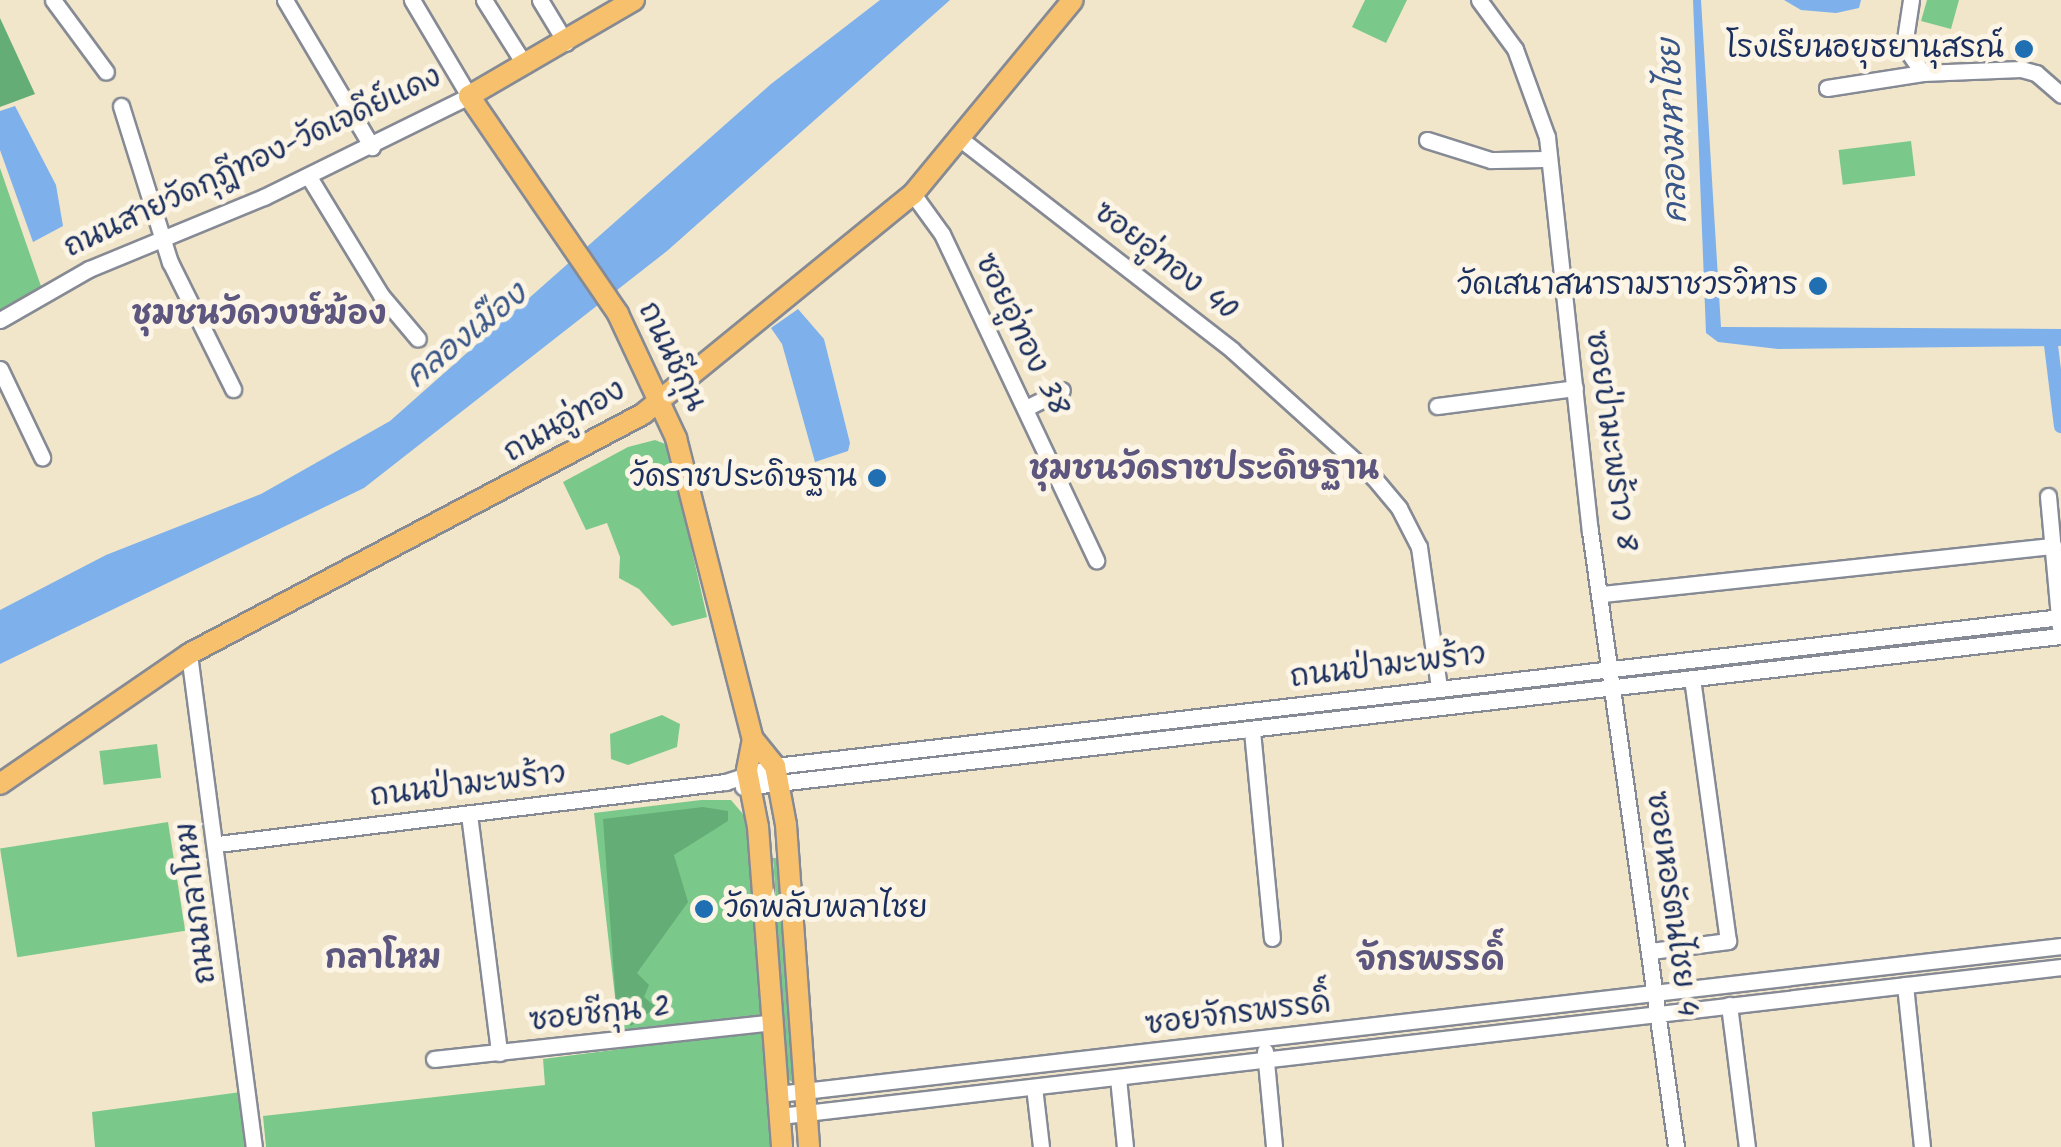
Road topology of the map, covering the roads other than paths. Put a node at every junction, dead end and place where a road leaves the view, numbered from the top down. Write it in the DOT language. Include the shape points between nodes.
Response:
graph roads {
  1 [pos="53,0"];
  2 [pos="285,0"];
  3 [pos="412,0"];
  4 [pos="484,0"];
  5 [pos="540,0"];
  6 [pos="634,0"];
  7 [pos="1073,0"];
  8 [pos="1479,0"];
  9 [pos="1911,0"];
  10 [pos="603,9"];
  11 [pos="566,42"];
  12 [pos="525,65"];
  13 [pos="106,72"];
  14 [pos="1922,73"];
  15 [pos="1827,88"];
  16 [pos="2061,95"];
  17 [pos="469,96"];
  18 [pos="120,106"];
  19 [pos="1427,140"];
  20 [pos="963,141"];
  21 [pos="372,146"];
  22 [pos="1550,159"];
  23 [pos="309,177"];
  24 [pos="913,194"];
  25 [pos="162,238"];
  26 [pos="0,320"];
  27 [pos="418,338"];
  28 [pos="0,369"];
  29 [pos="1574,388"];
  30 [pos="233,389"];
  31 [pos="1062,390"];
  32 [pos="663,398"];
  33 [pos="1437,406"];
  34 [pos="1026,408"];
  35 [pos="42,456"];
  36 [pos="2048,496"];
  37 [pos="2053,546"];
  38 [pos="1096,560"];
  39 [pos="1603,594"];
  40 [pos="2060,617"];
  41 [pos="2061,637"];
  42 [pos="189,654"];
  43 [pos="1610,668"];
  44 [pos="1692,679"];
  45 [pos="1438,688"];
  46 [pos="1612,688"];
  47 [pos="1252,730"];
  48 [pos="753,739"];
  49 [pos="777,776"];
  50 [pos="749,780"];
  51 [pos="0,784"];
  52 [pos="469,814"];
  53 [pos="218,844"];
  54 [pos="1272,938"];
  55 [pos="2061,946"];
  56 [pos="1650,951"];
  57 [pos="1991,954"];
  58 [pos="2061,966"];
  59 [pos="1844,971"];
  60 [pos="1993,974"];
  61 [pos="1905,985"];
  62 [pos="1657,992"];
  63 [pos="1846,992"];
  64 [pos="1729,1005"];
  65 [pos="1528,1008"];
  66 [pos="1660,1014"];
  67 [pos="772,1022"];
  68 [pos="1530,1028"];
  69 [pos="1264,1040"];
  70 [pos="499,1053"];
  71 [pos="434,1060"];
  72 [pos="1266,1060"];
  73 [pos="988,1070"];
  74 [pos="1118,1078"];
  75 [pos="1034,1086"];
  76 [pos="990,1092"];
  77 [pos="778,1094"];
  78 [pos="806,1102"];
  79 [pos="780,1116"];
  80 [pos="254,1147"];
  81 [pos="782,1147"];
  82 [pos="809,1147"];
  83 [pos="1041,1147"];
  84 [pos="1126,1147"];
  85 [pos="1274,1147"];
  86 [pos="1676,1147"];
  87 [pos="1747,1147"];
  88 [pos="1922,1147"];
  1 -- 13 [label="street"];
  2 -- 21 [label="street"];
  3 -- 17 [label="street"];
  4 -- 12 [label="street"];
  5 -- 11 [label="street"];
  6 -- 10 [label="main road, ถนนสายวัดกุฎีทอง-วัดเจดีย์แดง"];
  7 -- 20 [label="main road, ถนนอู่ทอง"];
  8 -- 22 [label="street, ซอยป่ามะพร้าว 8" via="1515,49 1537,100"];
  9 -- 14 [label="street" via="1904,46"];
  10 -- 11 [label="main road, ถนนสายวัดกุฎีทอง-วัดเจดีย์แดง"];
  11 -- 12 [label="main road, ถนนสายวัดกุฎีทอง-วัดเจดีย์แดง"];
  12 -- 17 [label="main road, ถนนสายวัดกุฎีทอง-วัดเจดีย์แดง"];
  14 -- 15 [label="street"];
  14 -- 16 [label="street" via="2021,69"];
  17 -- 21 [label="street, ถนนสายวัดกุฎีทอง-วัดเจดีย์แดง"];
  17 -- 32 [label="main road, ถนนชีกุน" via="618,314"];
  18 -- 25 [label="street"];
  19 -- 22 [label="street" via="1477,158"];
  20 -- 24 [label="main road, ถนนอู่ทอง"];
  20 -- 45 [label="street, ซอยอู่ทอง 40" via="1329,431 1399,508 1418,547"];
  21 -- 23 [label="street, ถนนสายวัดกุฎีทอง-วัดเจดีย์แดง"];
  22 -- 29 [label="street, ซอยป่ามะพร้าว 8"];
  23 -- 25 [label="street, ถนนสายวัดกุฎีทอง-วัดเจดีย์แดง"];
  23 -- 27 [label="street" via="381,294"];
  24 -- 32 [label="main road, ถนนอู่ทอง"];
  24 -- 34 [label="street, ซอยอู่ทอง 38" via="942,234"];
  25 -- 26 [label="street, ถนนสายวัดกุฎีทอง-วัดเจดีย์แดง" via="89,268"];
  25 -- 30 [label="street"];
  28 -- 35 [label="street"];
  29 -- 33 [label="street"];
  29 -- 39 [label="street, ซอยป่ามะพร้าว 8"];
  31 -- 34 [label="street"];
  32 -- 42 [label="main road, ถนนอู่ทอง" via="594,444"];
  32 -- 48 [label="main road, ถนนชีกุน"];
  34 -- 38 [label="street, ซอยอู่ทอง 38"];
  36 -- 37 [label="street"];
  37 -- 39 [label="street"];
  37 -- 40 [label="street"];
  39 -- 43 [label="street, ซอยป่ามะพร้าว 8"];
  40 -- 41 [label="street"];
  40 -- 43 [label="street, ถนนป่ามะพร้าว"];
  41 -- 44 [label="street, ถนนป่ามะพร้าว"];
  42 -- 51 [label="main road, ถนนอู่ทอง"];
  42 -- 53 [label="street, ถนนกลาโหม"];
  43 -- 45 [label="street, ถนนป่ามะพร้าว"];
  43 -- 46 [label="street, ซอยหอรัตนไชย 4"];
  44 -- 46 [label="street, ถนนป่ามะพร้าว"];
  44 -- 56 [label="street" via="1728,942"];
  45 -- 49 [label="street, ถนนป่ามะพร้าว"];
  46 -- 47 [label="street, ถนนป่ามะพร้าว"];
  46 -- 56 [label="street, ซอยหอรัตนไชย 4"];
  47 -- 49 [label="street, ถนนป่ามะพร้าว"];
  47 -- 54 [label="street"];
  48 -- 49 [label="main road, ถนนชีกุน"];
  48 -- 50 [label="main road, ถนนชีกุน"];
  49 -- 50 [label="street, ถนนป่ามะพร้าว"];
  49 -- 78 [label="main road"];
  50 -- 52 [label="street, ถนนป่ามะพร้าว"];
  50 -- 67 [label="main road, ถนนชีกุน"];
  52 -- 53 [label="street, ถนนป่ามะพร้าว"];
  52 -- 70 [label="street"];
  53 -- 80 [label="street, ถนนกลาโหม"];
  55 -- 57 [label="street, ซอยจักรพรรดิ์"];
  56 -- 62 [label="street, ซอยหอรัตนไชย 4"];
  57 -- 59 [label="street, ซอยจักรพรรดิ์"];
  57 -- 60 [label="street"];
  58 -- 60 [label="street, ซอยจักรพรรดิ์"];
  59 -- 62 [label="street, ซอยจักรพรรดิ์"];
  59 -- 63 [label="street"];
  60 -- 61 [label="street, ซอยจักรพรรดิ์"];
  61 -- 63 [label="street, ซอยจักรพรรดิ์"];
  61 -- 88 [label="street"];
  62 -- 65 [label="street, ซอยจักรพรรดิ์"];
  62 -- 66 [label="street, ซอยหอรัตนไชย 4"];
  63 -- 64 [label="street, ซอยจักรพรรดิ์"];
  64 -- 66 [label="street, ซอยจักรพรรดิ์"];
  64 -- 87 [label="street"];
  65 -- 68 [label="street"];
  65 -- 69 [label="street, ซอยจักรพรรดิ์"];
  66 -- 68 [label="street, ซอยจักรพรรดิ์"];
  66 -- 86 [label="street, ซอยหอรัตนไชย 4"];
  67 -- 70 [label="street, ซอยชีกุน 2"];
  67 -- 77 [label="main road, ถนนชีกุน"];
  68 -- 72 [label="street, ซอยจักรพรรดิ์"];
  69 -- 72 [label="street"];
  69 -- 73 [label="street, ซอยจักรพรรดิ์"];
  70 -- 71 [label="street, ซอยชีกุน 2"];
  72 -- 74 [label="street, ซอยจักรพรรดิ์"];
  72 -- 85 [label="street"];
  73 -- 76 [label="street"];
  73 -- 78 [label="street, ซอยจักรพรรดิ์"];
  74 -- 75 [label="street, ซอยจักรพรรดิ์"];
  74 -- 84 [label="street"];
  75 -- 76 [label="street, ซอยจักรพรรดิ์"];
  75 -- 83 [label="street"];
  76 -- 78 [label="street, ซอยจักรพรรดิ์"];
  77 -- 78 [label="street, ซอยจักรพรรดิ์"];
  77 -- 79 [label="main road, ถนนชีกุน"];
  78 -- 79 [label="street, ซอยจักรพรรดิ์"];
  78 -- 82 [label="main road"];
  79 -- 81 [label="main road, ถนนชีกุน"];
}
